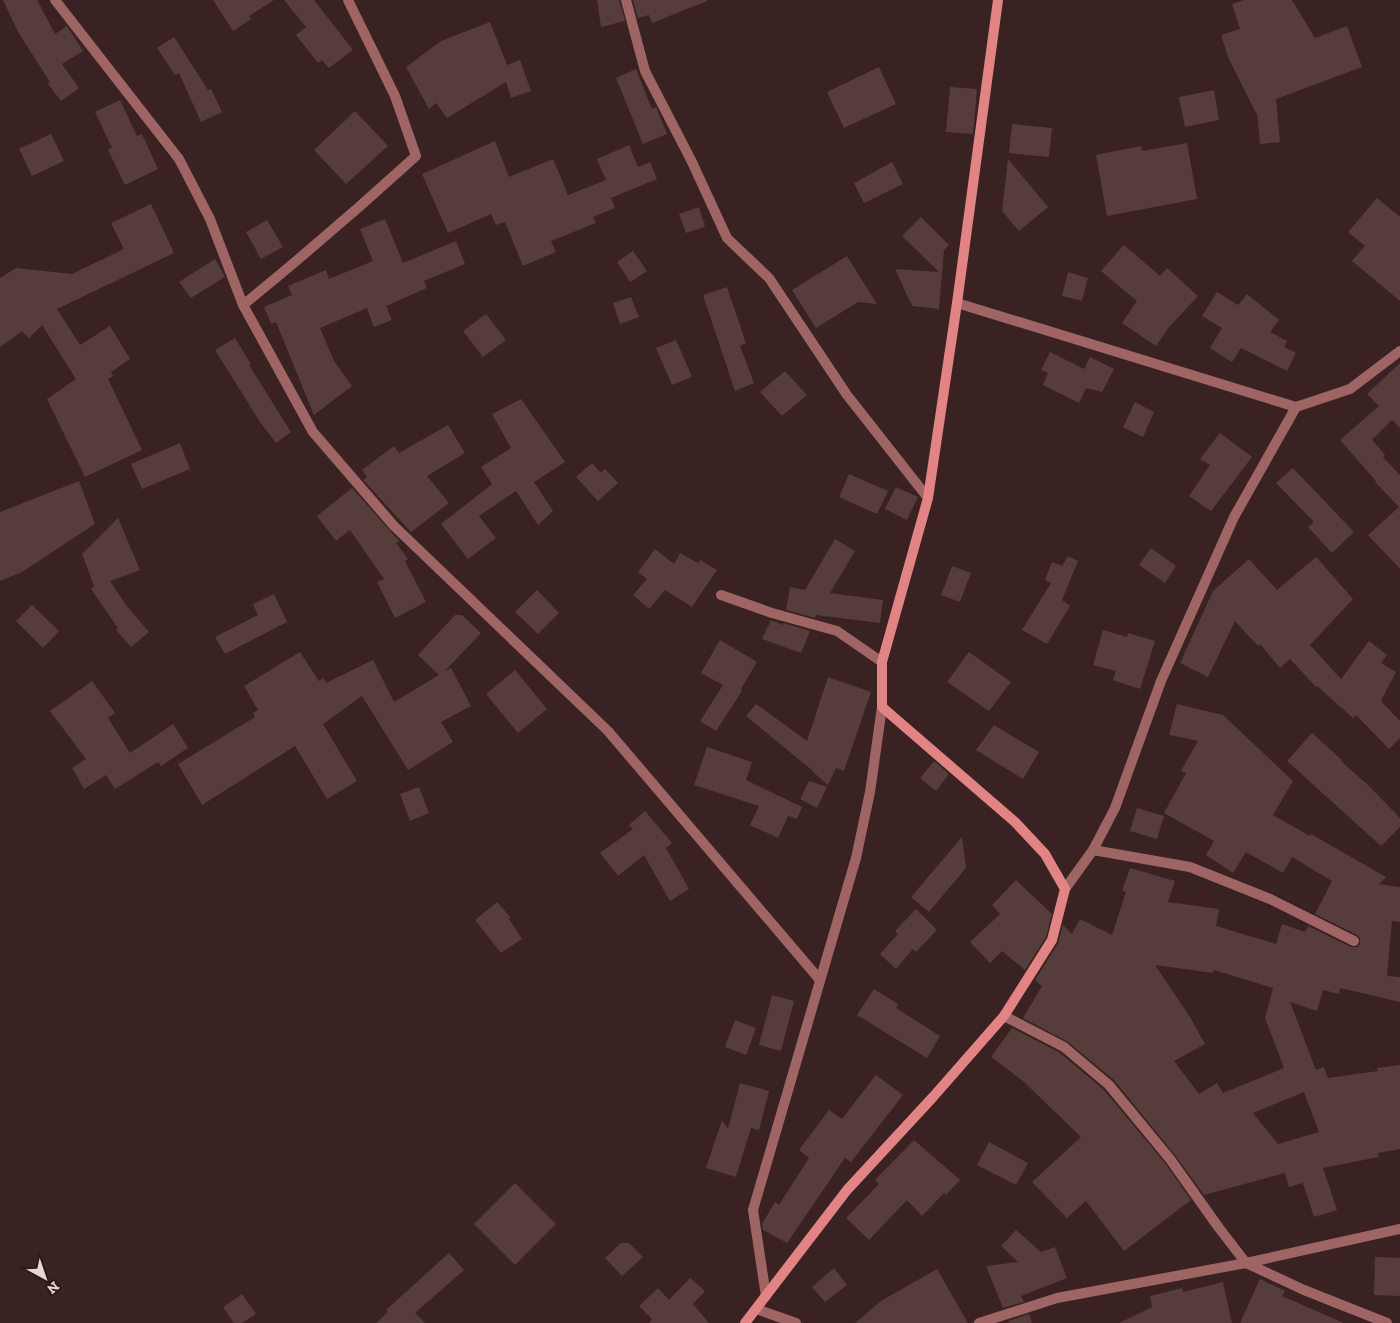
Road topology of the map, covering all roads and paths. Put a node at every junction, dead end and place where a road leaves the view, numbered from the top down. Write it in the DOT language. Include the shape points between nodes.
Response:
graph roads {
  1 [pos="54,0"];
  2 [pos="348,0"];
  3 [pos="626,0"];
  4 [pos="998,0"];
  5 [pos="957,303"];
  6 [pos="243,305"];
  7 [pos="1400,351"];
  8 [pos="1296,407"];
  9 [pos="928,498"];
  10 [pos="721,595"];
  11 [pos="882,662"];
  12 [pos="882,707"];
  13 [pos="1093,850"];
  14 [pos="1065,889"];
  15 [pos="1354,941"];
  16 [pos="820,980"];
  17 [pos="1004,1016"];
  18 [pos="1400,1229"];
  19 [pos="1246,1263"];
  20 [pos="766,1296"];
  21 [pos="756,1309"];
  22 [pos="745,1323"];
  23 [pos="796,1323"];
  24 [pos="979,1323"];
  25 [pos="1387,1323"];
  1 -- 6 [label="street" via="178,159 210,219"];
  2 -- 6 [label="street" via="395,96 416,156"];
  3 -- 9 [label="street" via="645,71 727,238 769,278 847,395"];
  4 -- 5 [label="street"];
  5 -- 8 [label="street"];
  5 -- 9 [label="street"];
  6 -- 16 [label="street" via="313,432 394,526 608,731"];
  7 -- 8 [label="street" via="1350,389"];
  8 -- 13 [label="street" via="1234,517 1160,681 1115,808"];
  9 -- 11 [label="street"];
  10 -- 11 [label="street" via="837,632"];
  11 -- 12 [label="street"];
  12 -- 14 [label="street" via="1015,822 1045,854"];
  12 -- 16 [label="street" via="870,792 856,858"];
  13 -- 14 [label="street"];
  13 -- 15 [label="street" via="1190,867 1270,900"];
  14 -- 17 [label="street" via="1052,940"];
  16 -- 20 [label="street" via="753,1210"];
  17 -- 19 [label="street" via="1064,1048 1109,1085 1170,1159"];
  17 -- 20 [label="street" via="847,1190"];
  18 -- 19 [label="street"];
  19 -- 24 [label="street" via="1057,1298"];
  19 -- 25 [label="street"];
  20 -- 21 [label="street"];
  21 -- 22 [label="street"];
  21 -- 23 [label="street"];
}
